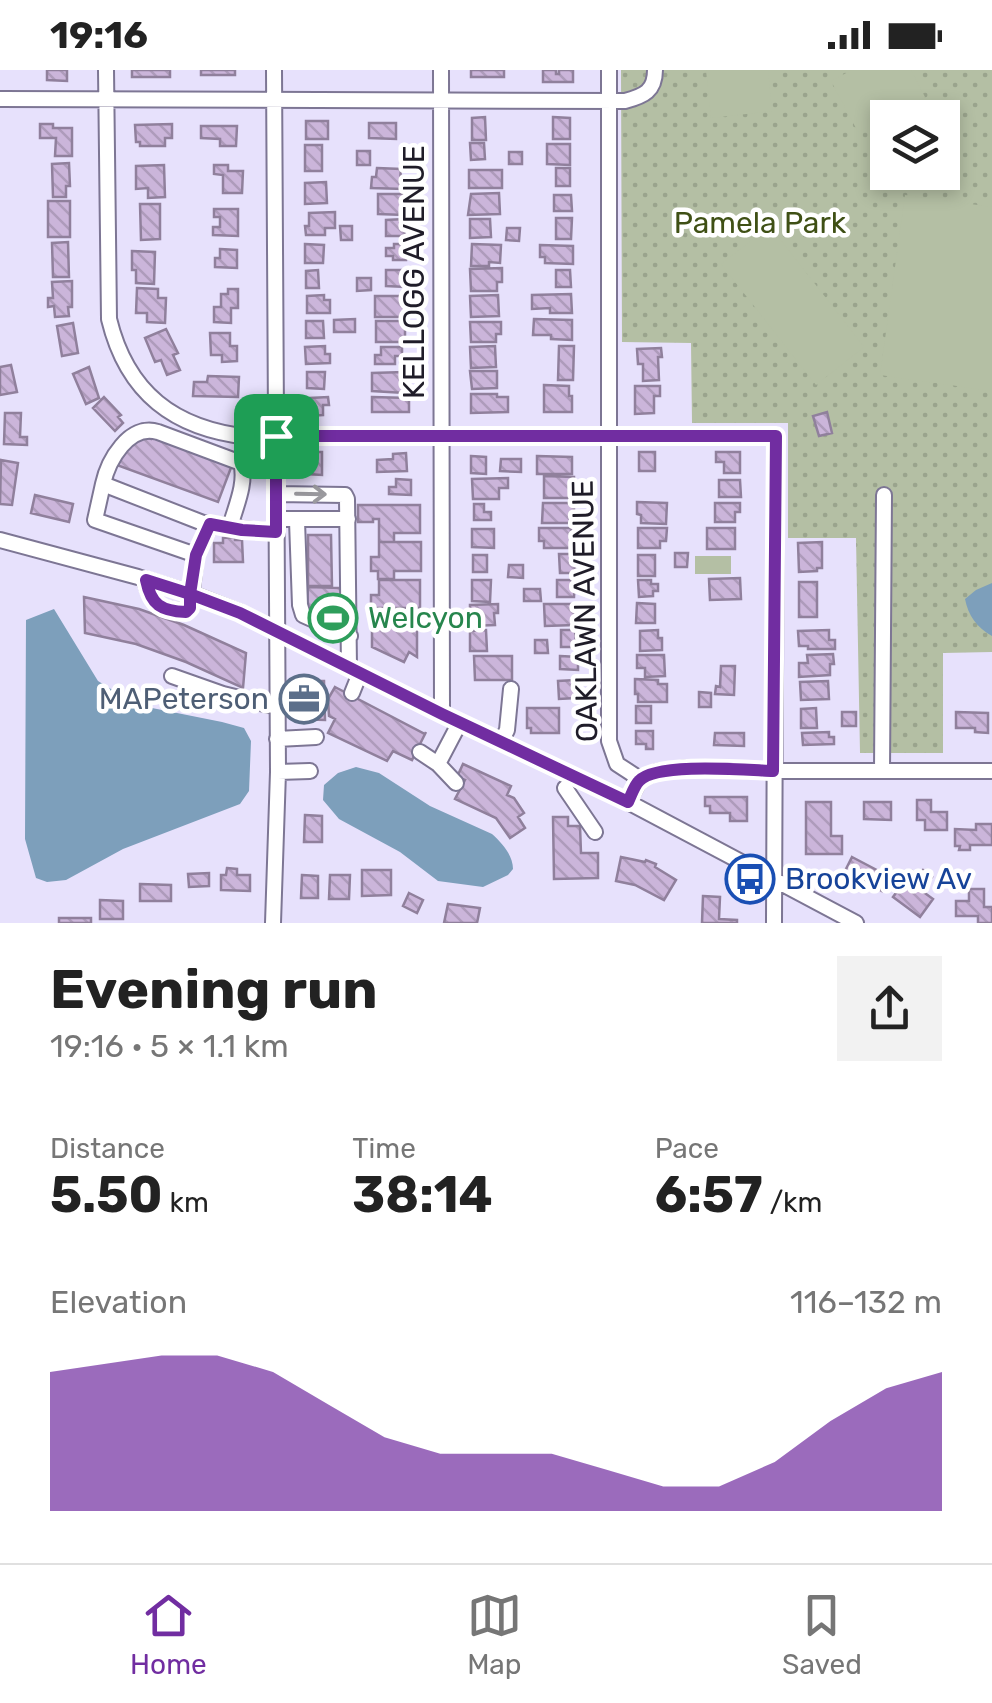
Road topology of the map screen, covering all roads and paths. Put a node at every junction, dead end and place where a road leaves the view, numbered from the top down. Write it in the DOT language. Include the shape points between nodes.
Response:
graph roads {
  1 [pos="106,70"];
  2 [pos="274,70"];
  3 [pos="441,70"];
  4 [pos="609,70"];
  5 [pos="655,70"];
  6 [pos="0,100"];
  7 [pos="106,100"];
  8 [pos="274,100"];
  9 [pos="441,101"];
  10 [pos="609,102"];
  11 [pos="276,436"];
  12 [pos="442,436"];
  13 [pos="610,436"];
  14 [pos="103,484"];
  15 [pos="276,494"];
  16 [pos="884,495"];
  17 [pos="348,520"];
  18 [pos="298,521"];
  19 [pos="210,524"];
  20 [pos="276,525"];
  21 [pos="230,527"];
  22 [pos="0,540"];
  23 [pos="196,555"];
  24 [pos="146,580"];
  25 [pos="190,594"];
  26 [pos="276,631"];
  27 [pos="350,636"];
  28 [pos="354,670"];
  29 [pos="172,676"];
  30 [pos="511,690"];
  31 [pos="352,693"];
  32 [pos="277,707"];
  33 [pos="442,714"];
  34 [pos="460,722"];
  35 [pos="316,737"];
  36 [pos="278,739"];
  37 [pos="501,742"];
  38 [pos="420,752"];
  39 [pos="438,764"];
  40 [pos="310,771"];
  41 [pos="773,771"];
  42 [pos="882,771"];
  43 [pos="992,771"];
  44 [pos="278,772"];
  45 [pos="640,779"];
  46 [pos="568,781"];
  47 [pos="456,783"];
  48 [pos="628,802"];
  49 [pos="558,804"];
  50 [pos="594,832"];
  51 [pos="774,881"];
  52 [pos="273,923"];
  53 [pos="774,923"];
  54 [pos="856,923"];
  1 -- 7 [label="street"];
  2 -- 8 [label="street"];
  3 -- 9 [label="street, KELLOGG AVENUE"];
  4 -- 10 [label="street, OAKLAWN AVENUE"];
  5 -- 10 [label="street" via="645,95"];
  6 -- 7 [label="street"];
  7 -- 8 [label="street"];
  7 -- 11 [label="street" via="107,295 115,344 133,376 177,418 224,434"];
  8 -- 9 [label="street"];
  8 -- 11 [label="street"];
  9 -- 10 [label="street"];
  9 -- 12 [label="street, KELLOGG AVENUE"];
  10 -- 13 [label="street, OAKLAWN AVENUE"];
  11 -- 12 [label="street"];
  11 -- 15 [label="street"];
  12 -- 13 [label="street"];
  12 -- 33 [label="street, KELLOGG AVENUE"];
  13 -- 41 [label="street" via="776,436"];
  13 -- 45 [label="street, OAKLAWN AVENUE" via="609,741 617,764"];
  14 -- 19 [label="street"];
  14 -- 21 [label="street" via="107,464 136,433 150,429 240,464"];
  14 -- 23 [label="street" via="95,520"];
  15 -- 17 [label="street, one-way" via="345,495"];
  15 -- 20 [label="street"];
  16 -- 42 [label="street"];
  17 -- 18 [label="street"];
  17 -- 27 [label="street"];
  18 -- 20 [label="street"];
  18 -- 27 [label="street" via="303,614"];
  19 -- 21 [label="street"];
  19 -- 23 [label="street"];
  20 -- 21 [label="street"];
  20 -- 26 [label="street"];
  22 -- 24 [label="street"];
  23 -- 25 [label="street"];
  24 -- 25 [label="street"];
  24 -- 25 [label="street" via="148,593 170,611 186,612"];
  25 -- 26 [label="street"];
  26 -- 28 [label="street"];
  26 -- 32 [label="street"];
  27 -- 28 [label="street"];
  28 -- 31 [label="street"];
  28 -- 33 [label="street"];
  29 -- 32 [label="street"];
  30 -- 37 [label="street"];
  32 -- 36 [label="street"];
  33 -- 34 [label="street"];
  34 -- 37 [label="street"];
  34 -- 39 [label="street"];
  35 -- 36 [label="street"];
  36 -- 44 [label="street"];
  37 -- 46 [label="street"];
  38 -- 39 [label="street"];
  39 -- 47 [label="street"];
  40 -- 44 [label="street"];
  41 -- 42 [label="street"];
  41 -- 45 [label="street" via="689,768"];
  41 -- 51 [label="street"];
  42 -- 43 [label="street"];
  44 -- 52 [label="street"];
  45 -- 48 [label="street"];
  46 -- 48 [label="street"];
  46 -- 49 [label="street"];
  46 -- 50 [label="street"];
  48 -- 51 [label="street"];
  51 -- 53 [label="street"];
  51 -- 54 [label="street"];
}
